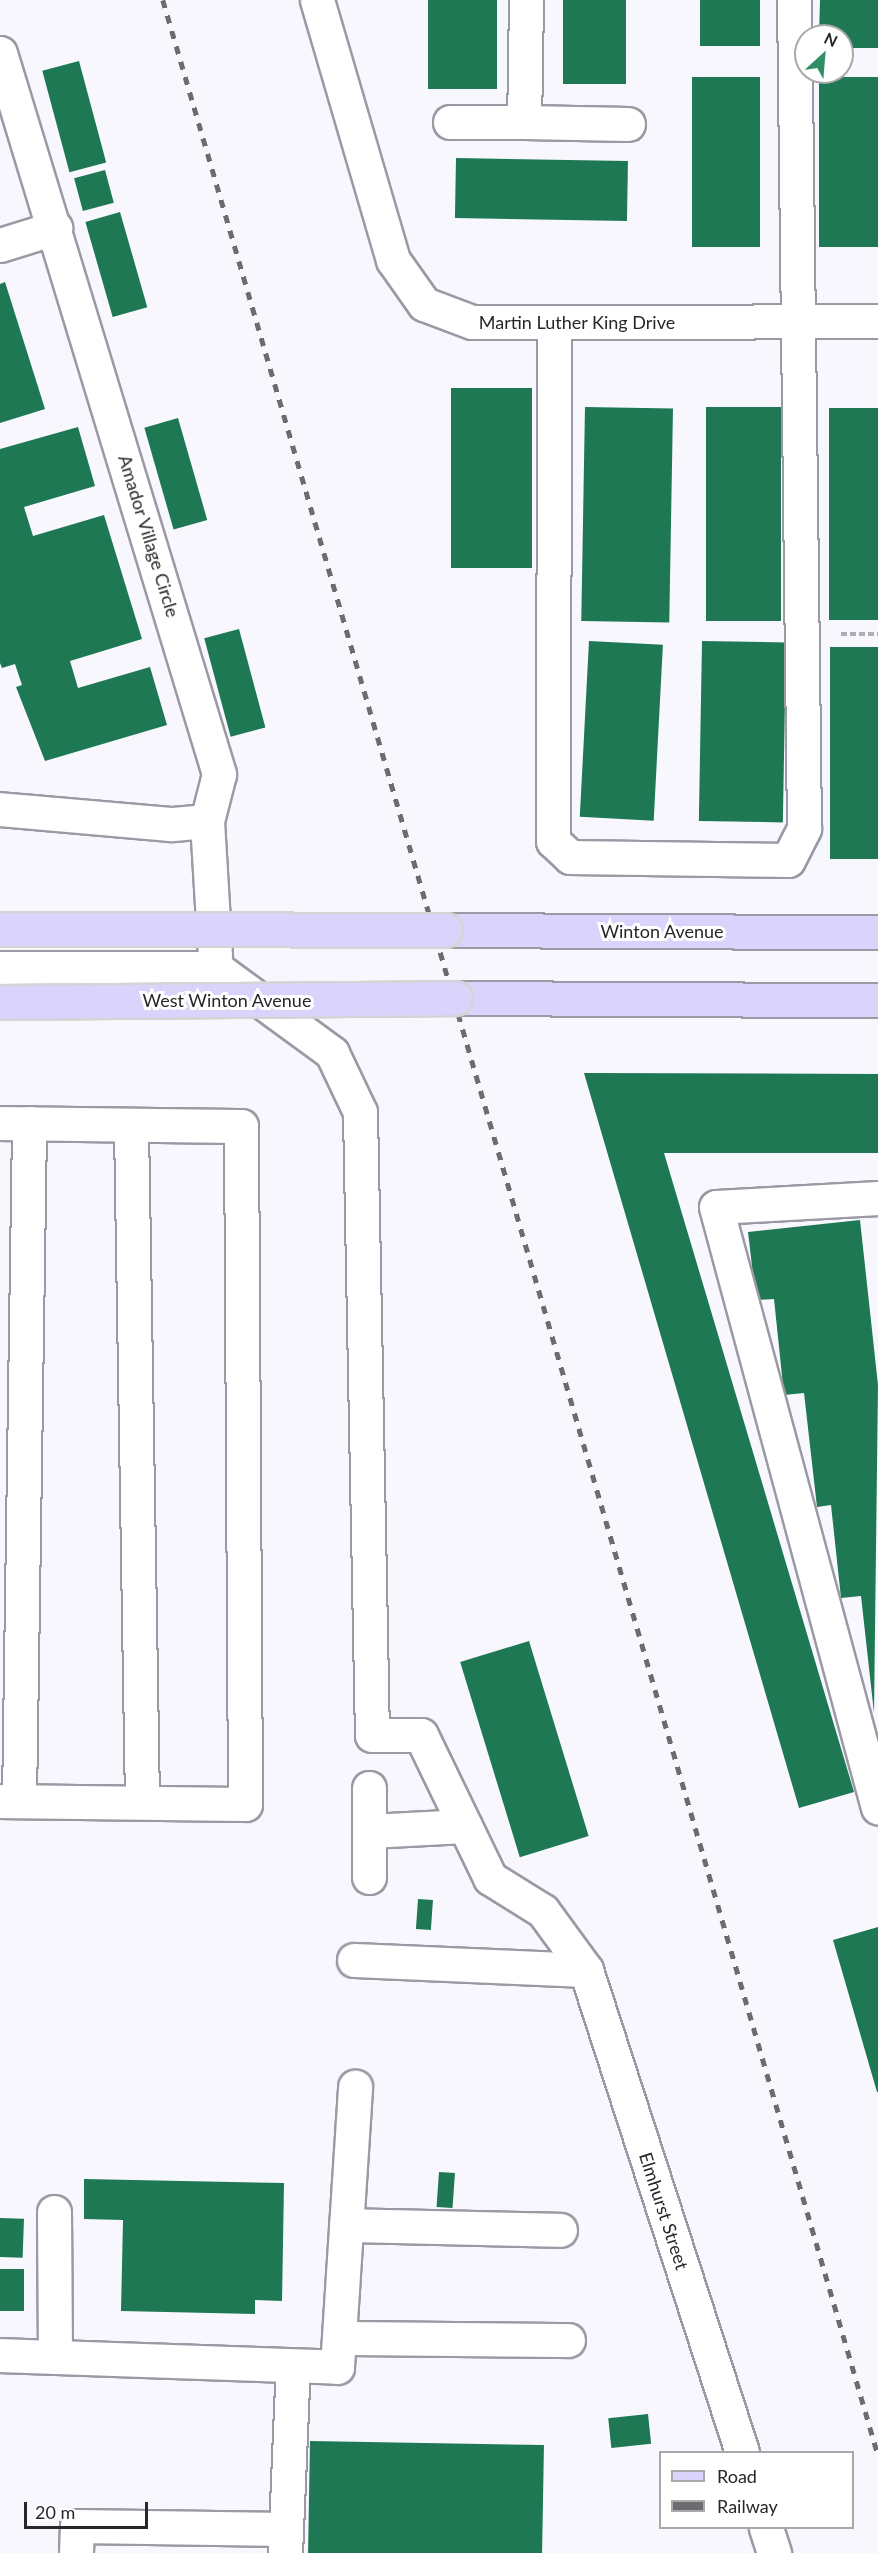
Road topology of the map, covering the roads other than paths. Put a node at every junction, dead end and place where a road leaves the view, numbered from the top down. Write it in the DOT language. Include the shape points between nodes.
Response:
graph roads {
  1 [pos="317,0"];
  2 [pos="526,0"];
  3 [pos="794,0"];
  4 [pos="0,53"];
  5 [pos="450,122"];
  6 [pos="524,122"];
  7 [pos="628,124"];
  8 [pos="55,228"];
  9 [pos="0,245"];
  10 [pos="796,321"];
  11 [pos="878,321"];
  12 [pos="554,322"];
  13 [pos="0,809"];
  14 [pos="207,821"];
  15 [pos="0,929"];
  16 [pos="878,932"];
  17 [pos="0,968"];
  18 [pos="216,968"];
  19 [pos="878,1000"];
  20 [pos="0,1002"];
  21 [pos="15,1123"];
  22 [pos="131,1125"];
  23 [pos="878,1198"];
  24 [pos="369,1788"];
  25 [pos="10,1801"];
  26 [pos="142,1802"];
  27 [pos="878,1809"];
  28 [pos="465,1826"];
  29 [pos="369,1831"];
  30 [pos="369,1877"];
  31 [pos="354,1960"];
  32 [pos="586,1970"];
  33 [pos="355,2087"];
  34 [pos="54,2212"];
  35 [pos="346,2224"];
  36 [pos="561,2230"];
  37 [pos="339,2338"];
  38 [pos="568,2340"];
  39 [pos="0,2355"];
  40 [pos="55,2357"];
  41 [pos="293,2366"];
  42 [pos="742,2451"];
  43 [pos="766,2529"];
  44 [pos="286,2541"];
  45 [pos="76,2553"];
  46 [pos="774,2553"];
  1 -- 12 [label="street, Martin Luther King Drive" via="393,260 424,304 472,322"];
  2 -- 6 [label="street"];
  3 -- 10 [label="street"];
  4 -- 8 [label="street, Amador Village Circle"];
  5 -- 6 [label="street"];
  6 -- 7 [label="street"];
  8 -- 9 [label="street"];
  8 -- 14 [label="street, Amador Village Circle" via="219,774"];
  10 -- 11 [label="street, Martin Luther King Drive"];
  10 -- 12 [label="street, Martin Luther King Drive"];
  10 -- 12 [label="street" via="804,828 788,860 570,857 553,841"];
  13 -- 14 [label="street" via="170,824"];
  14 -- 18 [label="street, Amador Village Circle"];
  15 -- 16 [label="main road, Winton Avenue, bridge"];
  17 -- 18 [label="street"];
  18 -- 28 [label="street, Elmhurst Street" via="332,1053 360,1112 372,1735 421,1735"];
  19 -- 20 [label="main road, West Winton Avenue, bridge"];
  21 -- 22 [label="street"];
  21 -- 25 [label="street"];
  22 -- 26 [label="street"];
  22 -- 26 [label="street" via="241,1126 244,1804"];
  23 -- 27 [label="street" via="716,1207"];
  24 -- 29 [label="street"];
  25 -- 26 [label="street"];
  28 -- 29 [label="street"];
  28 -- 32 [label="street, Elmhurst Street" via="490,1878 543,1911"];
  29 -- 30 [label="street"];
  31 -- 32 [label="street"];
  32 -- 42 [label="street, Elmhurst Street"];
  33 -- 35 [label="street"];
  34 -- 40 [label="street"];
  35 -- 36 [label="street"];
  35 -- 37 [label="street"];
  37 -- 38 [label="street"];
  37 -- 41 [label="street" via="337,2367"];
  39 -- 40 [label="street"];
  40 -- 41 [label="street"];
  41 -- 44 [label="street"];
  43 -- 46 [label="street"];
  44 -- 45 [label="street" via="77,2526"];
}
